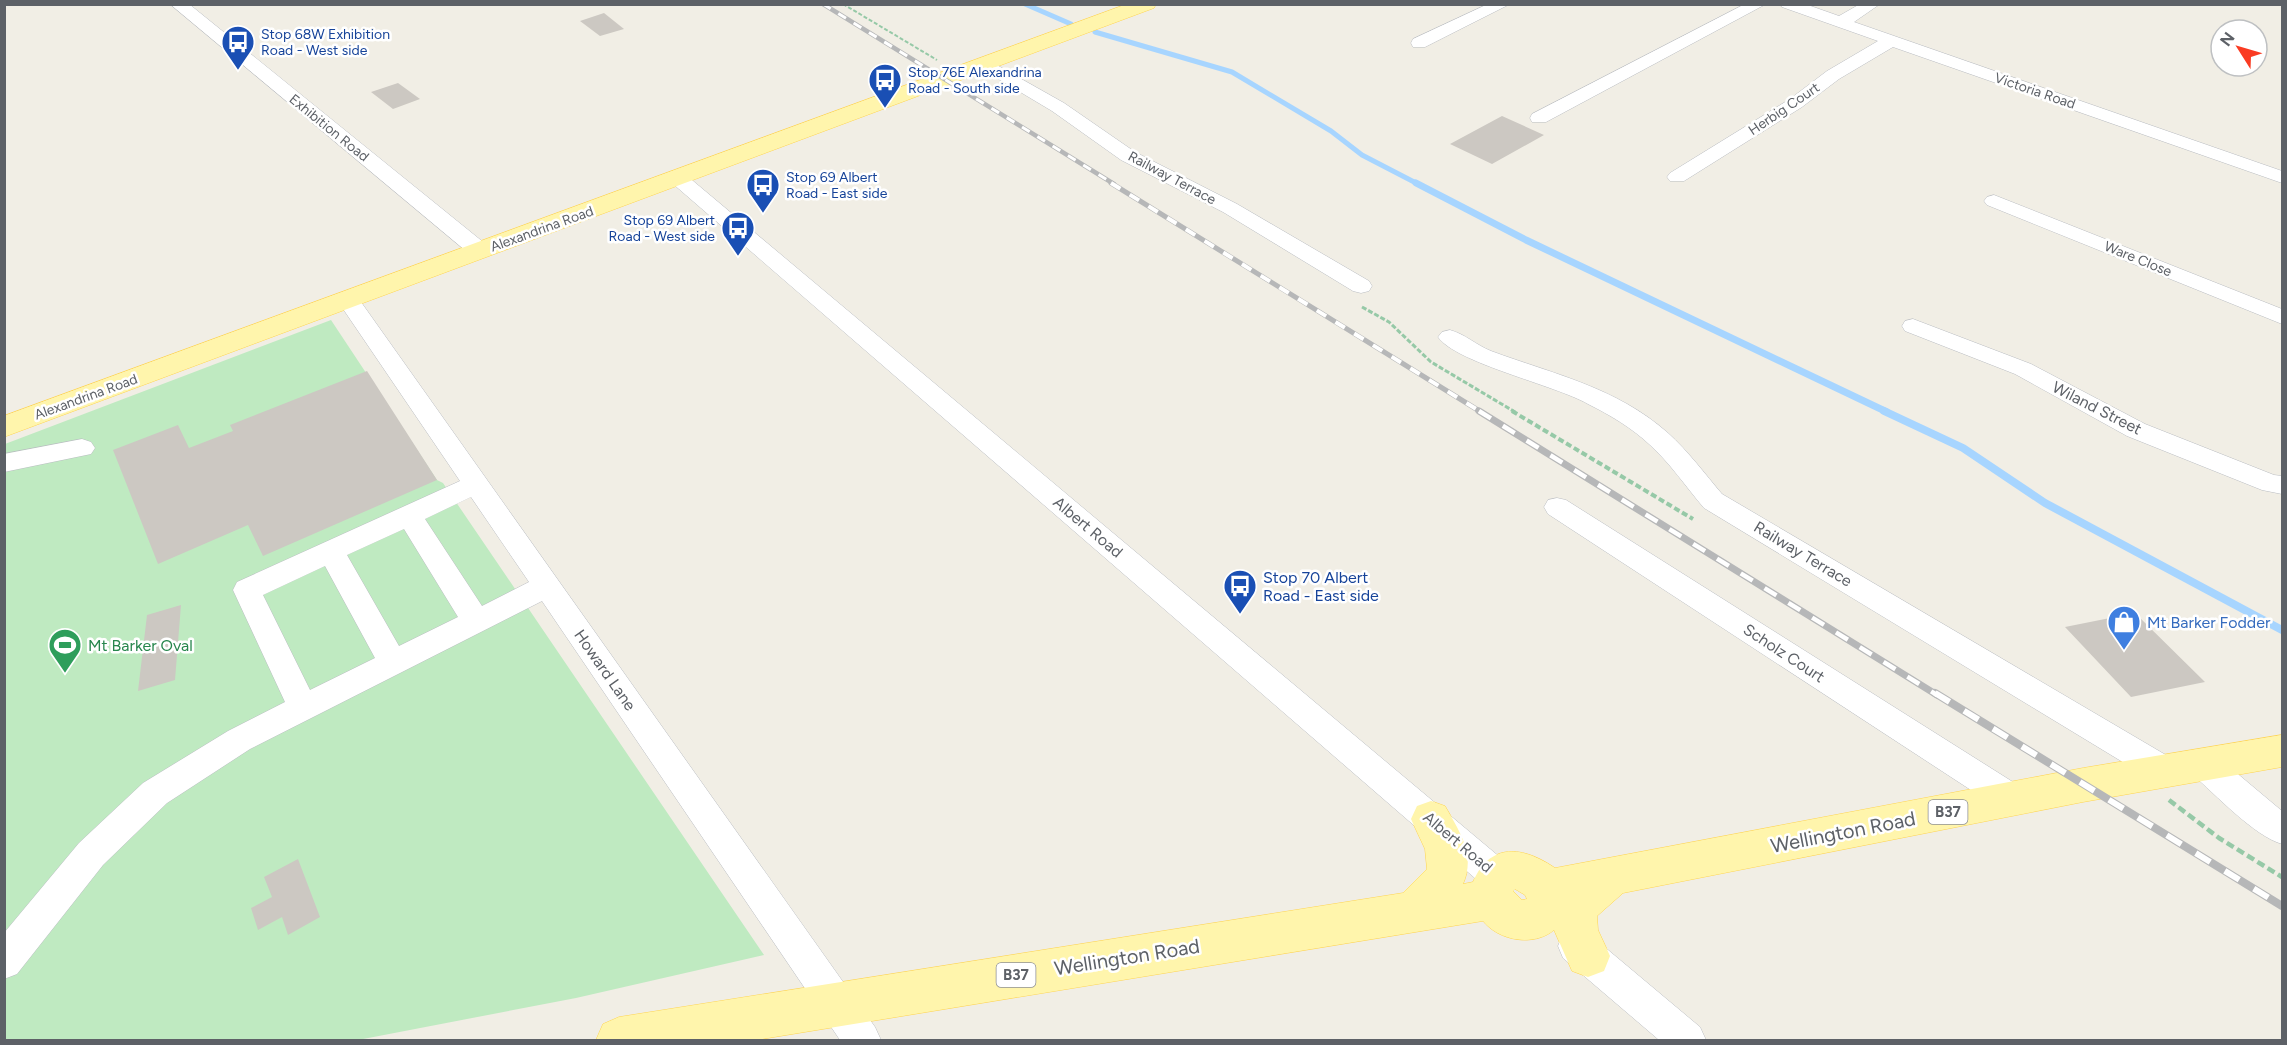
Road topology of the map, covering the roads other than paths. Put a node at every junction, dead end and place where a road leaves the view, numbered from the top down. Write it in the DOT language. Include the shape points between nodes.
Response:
graph roads {
  1 [pos="178,4"];
  2 [pos="1147,4"];
  3 [pos="1503,4"];
  4 [pos="1758,4"];
  5 [pos="1788,4"];
  6 [pos="1872,4"];
  7 [pos="1840,22"];
  8 [pos="1891,41"];
  9 [pos="1419,43"];
  10 [pos="976,68"];
  11 [pos="1539,118"];
  12 [pos="1677,177"];
  13 [pos="2283,177"];
  14 [pos="679,179"];
  15 [pos="1994,201"];
  16 [pos="480,252"];
  17 [pos="1360,296"];
  18 [pos="348,300"];
  19 [pos="2283,317"];
  20 [pos="1913,326"];
  21 [pos="1450,336"];
  22 [pos="4,427"];
  23 [pos="82,448"];
  24 [pos="4,463"];
  25 [pos="476,484"];
  26 [pos="2283,485"];
  27 [pos="1557,507"];
  28 [pos="409,515"];
  29 [pos="331,551"];
  30 [pos="547,586"];
  31 [pos="476,621"];
  32 [pos="393,663"];
  33 [pos="303,708"];
  34 [pos="2283,751"];
  35 [pos="2203,764"];
  36 [pos="2165,771"];
  37 [pos="2012,799"];
  38 [pos="1431,819"];
  39 [pos="2283,829"];
  40 [pos="1615,875"];
  41 [pos="1495,887"];
  42 [pos="1544,902"];
  43 [pos="1413,912"];
  44 [pos="1588,956"];
  45 [pos="4,962"];
  46 [pos="836,1004"];
  47 [pos="619,1041"];
  48 [pos="862,1041"];
  49 [pos="1687,1041"];
  1 -- 16 [label="street, Exhibition Road"];
  2 -- 10 [label="main road, Alexandrina Road"];
  3 -- 9 [label="street"];
  4 -- 11 [label="street"];
  5 -- 7 [label="street, Victoria Road"];
  6 -- 7 [label="street"];
  7 -- 8 [label="street, Victoria Road"];
  8 -- 12 [label="street, Herbig Court"];
  8 -- 13 [label="street, Victoria Road"];
  10 -- 14 [label="main road, Alexandrina Road"];
  10 -- 17 [label="street, Railway Terrace" via="1058,107 1128,156 1230,208"];
  14 -- 16 [label="main road, Alexandrina Road"];
  14 -- 38 [label="street, Albert Road"];
  15 -- 19 [label="street, Ware Close"];
  16 -- 18 [label="main road, Alexandrina Road"];
  18 -- 22 [label="main road, Alexandrina Road"];
  18 -- 25 [label="street, Howard Lane"];
  20 -- 26 [label="street, Wiland Street" via="2023,369 2136,430 2271,484"];
  21 -- 36 [label="street, Railway Terrace" via="1480,356 1559,381 1625,414 1659,439 1713,501"];
  23 -- 24 [label="street"];
  25 -- 28 [label="street"];
  25 -- 30 [label="street, Howard Lane"];
  27 -- 37 [label="street, Scholz Court"];
  28 -- 29 [label="street"];
  28 -- 31 [label="street"];
  29 -- 32 [label="street"];
  29 -- 33 [label="street" via="247,591"];
  30 -- 31 [label="street"];
  30 -- 46 [label="street, Howard Lane"];
  31 -- 32 [label="street"];
  32 -- 33 [label="street"];
  33 -- 45 [label="street" via="239,740 155,793 91,854"];
  34 -- 35 [label="main road, Wellington Road / B37"];
  35 -- 36 [label="main road, Wellington Road / B37"];
  35 -- 39 [label="street"];
  36 -- 37 [label="main road, Wellington Road / B37"];
  37 -- 40 [label="main road, Wellington Road / B37"];
  38 -- 41 [label="street, Albert Road"];
  38 -- 43 [label="main road" via="1447,846 1448,873 1438,890"];
  40 -- 42 [label="main road, Wellington Road / B37"];
  40 -- 44 [label="main road" via="1589,893 1579,907 1575,928"];
  41 -- 42 [label="main road, B37" via="1501,911 1515,920 1530,921"];
  41 -- 43 [label="main road, Wellington Road / B37"];
  42 -- 44 [label="street"];
  43 -- 46 [label="main road, Wellington Road / B37"];
  44 -- 49 [label="street"];
  46 -- 47 [label="main road, Wellington Road / B37"];
  46 -- 48 [label="street, Howard Lane"];
}
